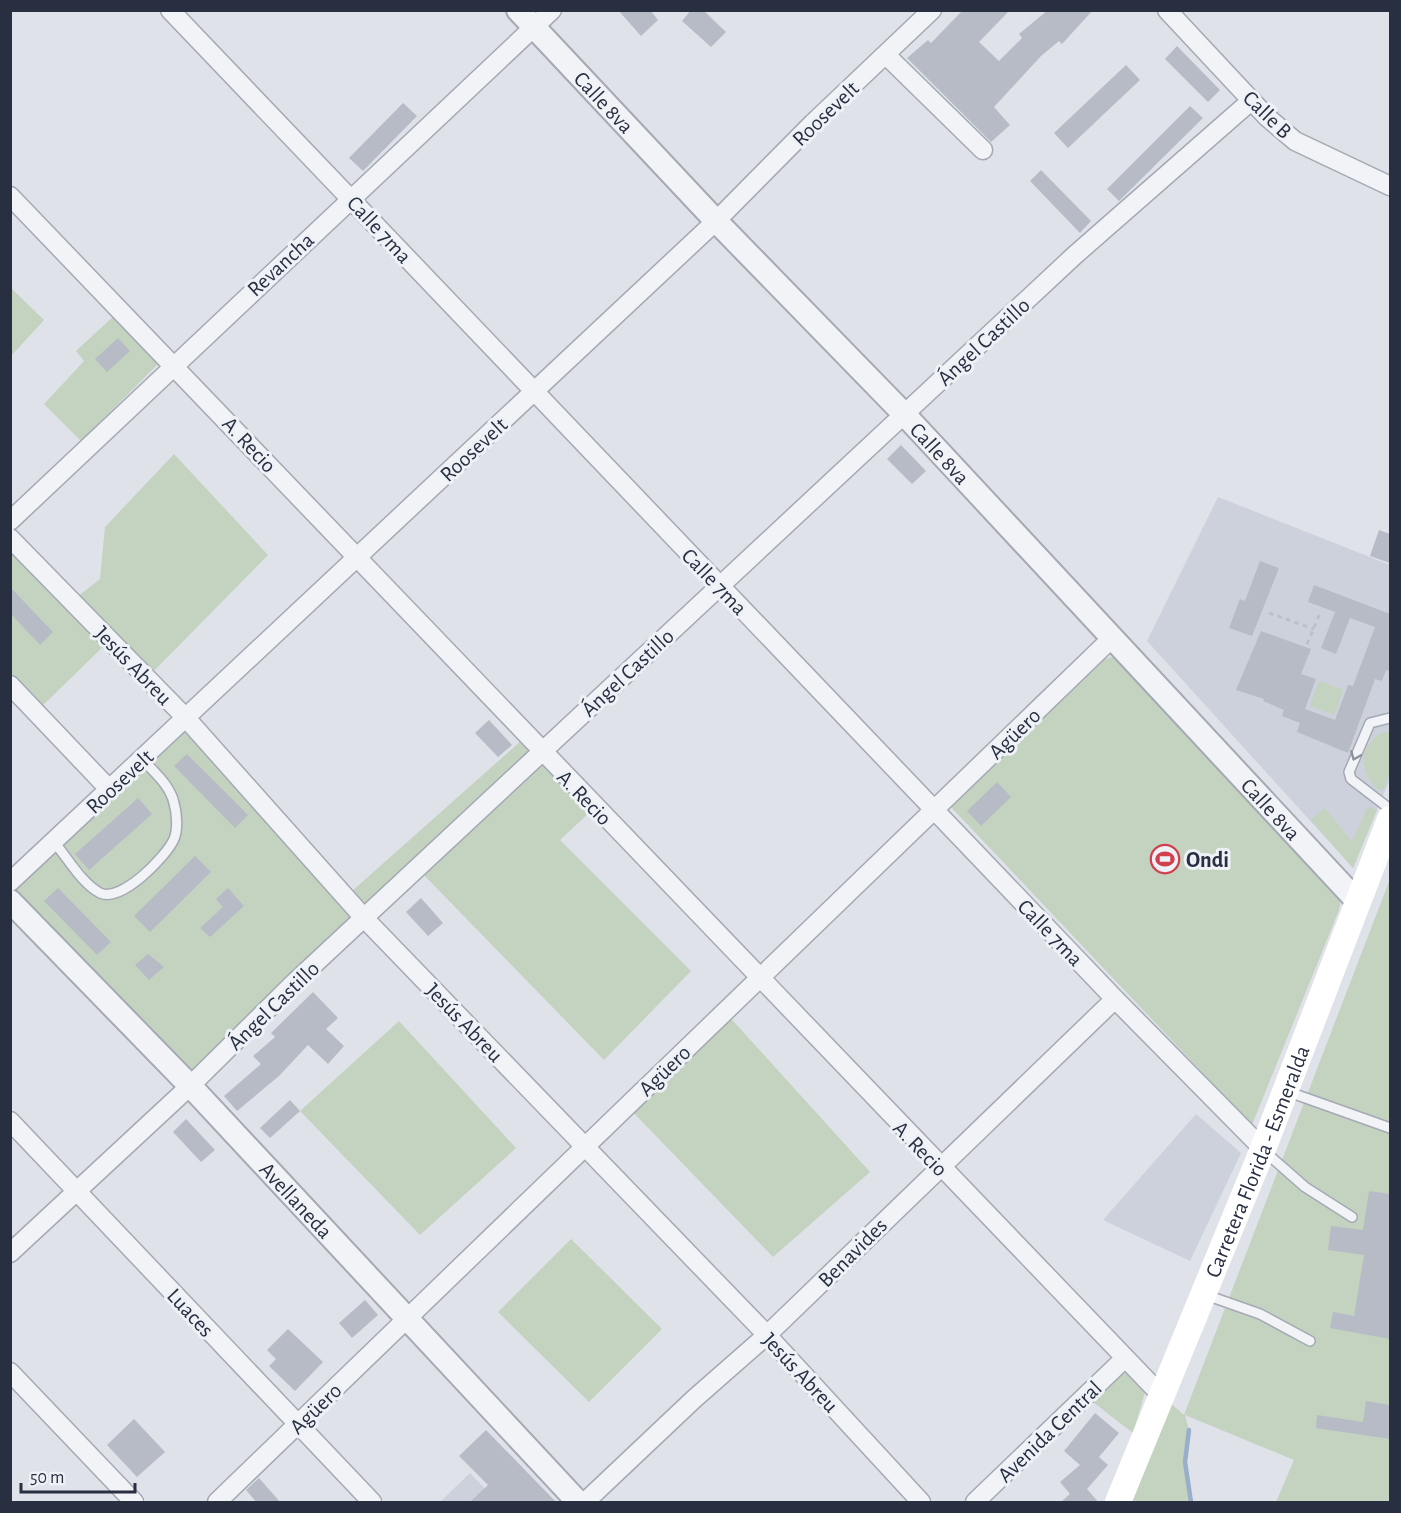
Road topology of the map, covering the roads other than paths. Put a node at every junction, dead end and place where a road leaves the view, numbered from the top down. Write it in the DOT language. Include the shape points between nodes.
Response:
graph roads {
  1 [pos="170,10"];
  2 [pos="518,10"];
  3 [pos="552,10"];
  4 [pos="932,10"];
  5 [pos="1167,10"];
  6 [pos="534,28"];
  7 [pos="886,55"];
  8 [pos="1252,100"];
  9 [pos="983,150"];
  10 [pos="1390,186"];
  11 [pos="10,196"];
  12 [pos="351,197"];
  13 [pos="716,221"];
  14 [pos="174,364"];
  15 [pos="534,392"];
  16 [pos="904,414"];
  17 [pos="10,520"];
  18 [pos="10,538"];
  19 [pos="356,558"];
  20 [pos="719,586"];
  21 [pos="1112,638"];
  22 [pos="10,684"];
  23 [pos="186,718"];
  24 [pos="1390,718"];
  25 [pos="542,752"];
  26 [pos="142,759"];
  27 [pos="110,789"];
  28 [pos="1390,809"];
  29 [pos="934,810"];
  30 [pos="1390,819"];
  31 [pos="54,842"];
  32 [pos="10,882"];
  33 [pos="10,901"];
  34 [pos="1357,901"];
  35 [pos="365,919"];
  36 [pos="759,979"];
  37 [pos="1115,999"];
  38 [pos="190,1086"];
  39 [pos="1283,1091"];
  40 [pos="10,1121"];
  41 [pos="1390,1128"];
  42 [pos="585,1147"];
  43 [pos="1263,1149"];
  44 [pos="939,1166"];
  45 [pos="76,1191"];
  46 [pos="1352,1217"];
  47 [pos="10,1253"];
  48 [pos="1203,1294"];
  49 [pos="405,1320"];
  50 [pos="767,1335"];
  51 [pos="1310,1341"];
  52 [pos="1124,1359"];
  53 [pos="10,1372"];
  54 [pos="1161,1395"];
  55 [pos="298,1424"];
  56 [pos="134,1503"];
  57 [pos="217,1503"];
  58 [pos="372,1503"];
  59 [pos="578,1503"];
  60 [pos="585,1503"];
  61 [pos="921,1503"];
  62 [pos="975,1503"];
  63 [pos="1118,1503"];
  1 -- 12 [label="street, Calle 7ma"];
  2 -- 6 [label="street, Calle 8va"];
  3 -- 6 [label="street, Revancha"];
  4 -- 7 [label="street, Roosevelt"];
  5 -- 8 [label="street, Calle B"];
  6 -- 12 [label="street, Revancha"];
  6 -- 13 [label="street, Calle 8va"];
  7 -- 9 [label="street"];
  7 -- 13 [label="street, Roosevelt"];
  8 -- 10 [label="street, Calle B" via="1295,141"];
  8 -- 16 [label="street, Ángel Castillo" via="1075,255"];
  11 -- 14 [label="street, A. Recio"];
  12 -- 14 [label="street, Revancha"];
  12 -- 15 [label="street, Calle 7ma"];
  13 -- 15 [label="street, Roosevelt"];
  13 -- 16 [label="street, Calle 8va"];
  14 -- 17 [label="street, Revancha"];
  14 -- 19 [label="street, A. Recio"];
  15 -- 19 [label="street, Roosevelt"];
  15 -- 20 [label="street, Calle 7ma"];
  16 -- 20 [label="street, Ángel Castillo"];
  16 -- 21 [label="street, Calle 8va"];
  18 -- 23 [label="street, Jesús Abreu"];
  19 -- 23 [label="street, Roosevelt"];
  19 -- 25 [label="street, A. Recio"];
  20 -- 25 [label="street, Ángel Castillo"];
  20 -- 29 [label="street, Calle 7ma"];
  21 -- 29 [label="street, Agüero"];
  21 -- 34 [label="street, Calle 8va"];
  22 -- 27 [label="street"];
  23 -- 26 [label="street, Roosevelt"];
  23 -- 35 [label="street, Jesús Abreu"];
  24 -- 28 [label="lane, one-way" via="1370,723 1348,772 1351,779"];
  25 -- 35 [label="street, Ángel Castillo"];
  25 -- 36 [label="street, A. Recio"];
  26 -- 27 [label="street, Roosevelt"];
  26 -- 31 [label="lane" via="165,783 174,803 175,837 156,864 113,893 102,894 90,886"];
  27 -- 31 [label="street, Roosevelt"];
  29 -- 36 [label="street, Agüero"];
  29 -- 37 [label="street, Calle 7ma"];
  30 -- 34 [label="main road, Carretera Florida - Esmeralda"];
  31 -- 32 [label="street, Roosevelt"];
  33 -- 38 [label="street, Avellaneda"];
  34 -- 39 [label="main road, Carretera Florida - Esmeralda"];
  35 -- 38 [label="street, Ángel Castillo"];
  35 -- 42 [label="street, Jesús Abreu"];
  36 -- 42 [label="street, Agüero"];
  36 -- 44 [label="street, A. Recio"];
  37 -- 43 [label="street, Calle 7ma"];
  37 -- 44 [label="street, Benavides"];
  38 -- 45 [label="street, Ángel Castillo"];
  38 -- 49 [label="street, Avellaneda"];
  39 -- 41 [label="lane"];
  39 -- 43 [label="main road, Carretera Florida - Esmeralda"];
  40 -- 45 [label="street, Luaces"];
  42 -- 49 [label="street, Agüero"];
  42 -- 50 [label="street, Jesús Abreu"];
  43 -- 46 [label="lane" via="1305,1187"];
  43 -- 48 [label="main road, Carretera Florida - Esmeralda"];
  44 -- 50 [label="street, Benavides"];
  44 -- 52 [label="street, A. Recio"];
  45 -- 47 [label="street, Ángel Castillo"];
  45 -- 55 [label="street, Luaces"];
  48 -- 51 [label="lane" via="1260,1314"];
  48 -- 54 [label="main road, Carretera Florida - Esmeralda"];
  49 -- 55 [label="street, Agüero"];
  49 -- 59 [label="street, Avellaneda"];
  50 -- 60 [label="street, Benavides"];
  50 -- 61 [label="street, Jesús Abreu"];
  52 -- 54 [label="street, A. Recio"];
  52 -- 62 [label="street, Avenida Central"];
  53 -- 56 [label="street"];
  54 -- 63 [label="main road, Carretera Florida - Esmeralda"];
  55 -- 57 [label="street, Agüero"];
  55 -- 58 [label="street, Luaces"];
}
